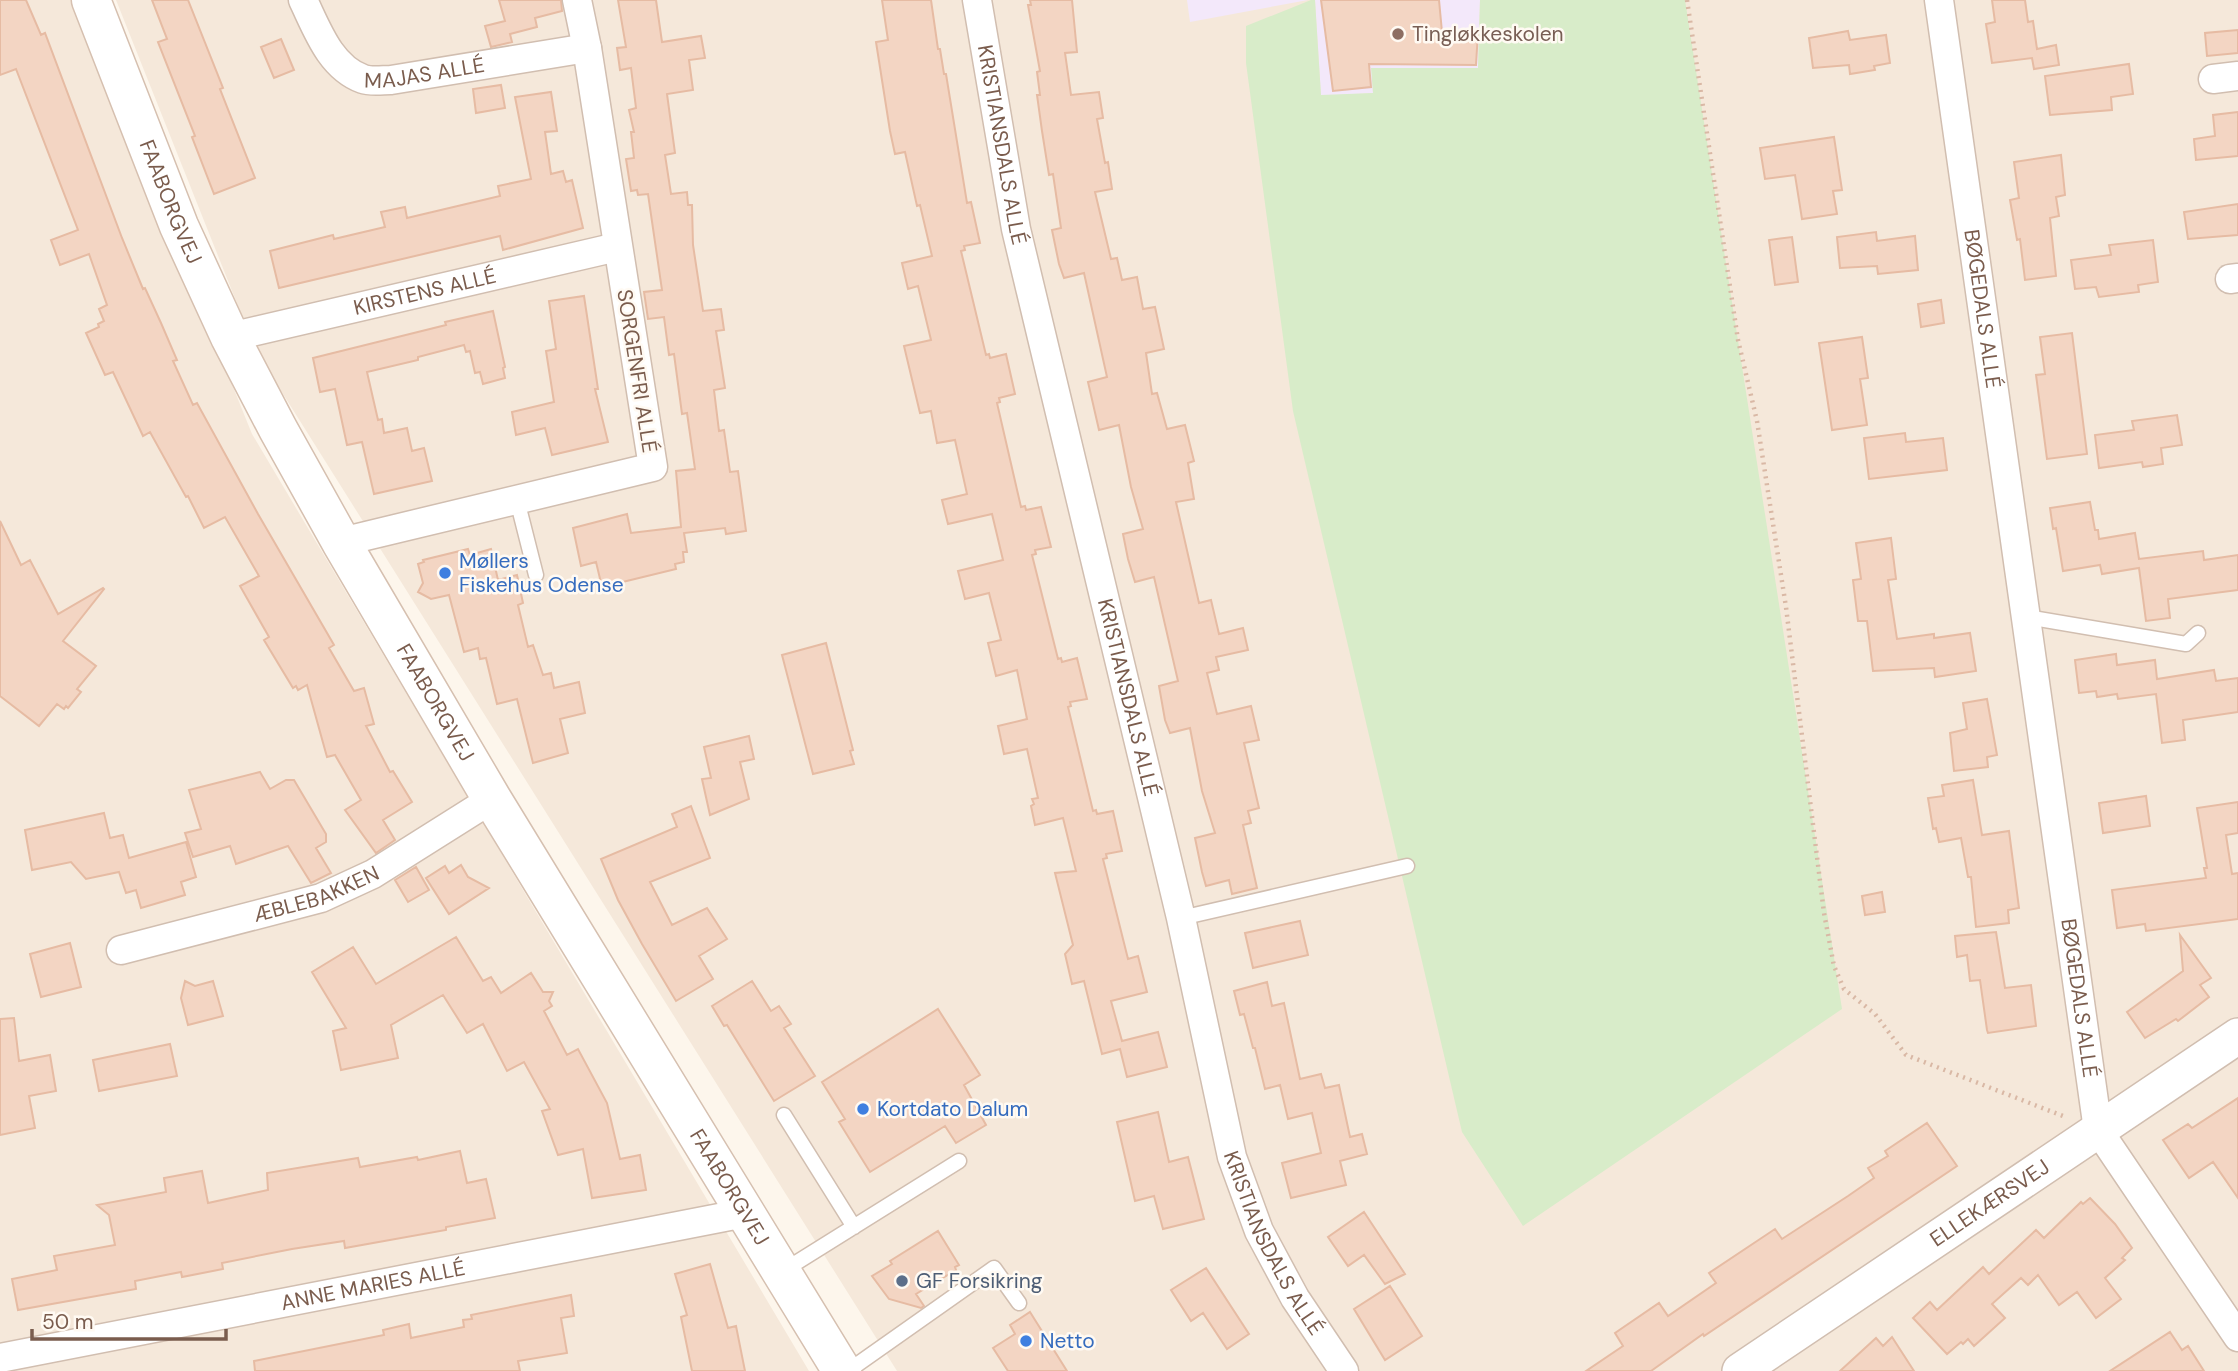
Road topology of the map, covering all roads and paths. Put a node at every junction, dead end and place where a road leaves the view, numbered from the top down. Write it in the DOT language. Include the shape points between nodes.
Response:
graph roads {
  1 [pos="91,0"];
  2 [pos="303,0"];
  3 [pos="577,0"];
  4 [pos="977,0"];
  5 [pos="1687,0"];
  6 [pos="1939,0"];
  7 [pos="587,48"];
  8 [pos="617,247"];
  9 [pos="230,337"];
  10 [pos="517,499"];
  11 [pos="341,542"];
  12 [pos="536,575"];
  13 [pos="2027,617"];
  14 [pos="2198,633"];
  15 [pos="492,799"];
  16 [pos="1407,866"];
  17 [pos="1181,918"];
  18 [pos="121,950"];
  19 [pos="2238,1036"];
  20 [pos="785,1115"];
  21 [pos="2098,1130"];
  22 [pos="959,1161"];
  23 [pos="745,1213"];
  24 [pos="854,1227"];
  25 [pos="781,1272"];
  26 [pos="1018,1303"];
  27 [pos="2238,1337"];
  28 [pos="0,1358"];
  29 [pos="842,1371"];
  30 [pos="848,1371"];
  31 [pos="1344,1371"];
  32 [pos="1740,1371"];
  1 -- 9 [label="main road, FAABORGVEJ" via="179,226"];
  2 -- 7 [label="street, MAJAS ALLÉ" via="325,46 346,69 365,80 391,80"];
  3 -- 7 [label="street, SORGENFRI ALLÉ"];
  4 -- 17 [label="street, KRISTIANSDALS ALLÉ" via="1016,229"];
  5 -- 21 [label="path" via="1738,340 1757,421 1782,580 1834,966 1844,989 1875,1014 1906,1055"];
  6 -- 13 [label="street, BØGEDALS ALLÉ"];
  7 -- 8 [label="street, SORGENFRI ALLÉ"];
  8 -- 9 [label="street, KIRSTENS ALLÉ"];
  8 -- 10 [label="street, SORGENFRI ALLÉ" via="653,467"];
  9 -- 11 [label="main road, FAABORGVEJ"];
  10 -- 11 [label="street, SORGENFRI ALLÉ"];
  10 -- 12 [label="lane"];
  11 -- 15 [label="main road, FAABORGVEJ"];
  13 -- 14 [label="lane" via="2186,644"];
  13 -- 21 [label="street, BØGEDALS ALLÉ"];
  15 -- 18 [label="street, ÆBLEBAKKEN" via="373,874 321,898"];
  15 -- 23 [label="main road, FAABORGVEJ"];
  16 -- 17 [label="lane"];
  17 -- 31 [label="street, KRISTIANSDALS ALLÉ" via="1232,1157 1259,1231 1295,1298"];
  19 -- 21 [label="street, ELLEKÆRSVEJ"];
  20 -- 24 [label="lane"];
  21 -- 27 [label="street, BØGEDALS ALLÉ"];
  21 -- 32 [label="street, ELLEKÆRSVEJ"];
  22 -- 24 [label="lane"];
  23 -- 25 [label="main road, FAABORGVEJ"];
  23 -- 28 [label="street, ANNE MARIES ALLÉ"];
  24 -- 25 [label="lane"];
  25 -- 29 [label="main road, FAABORGVEJ"];
  26 -- 30 [label="lane" via="995,1268"];
}
